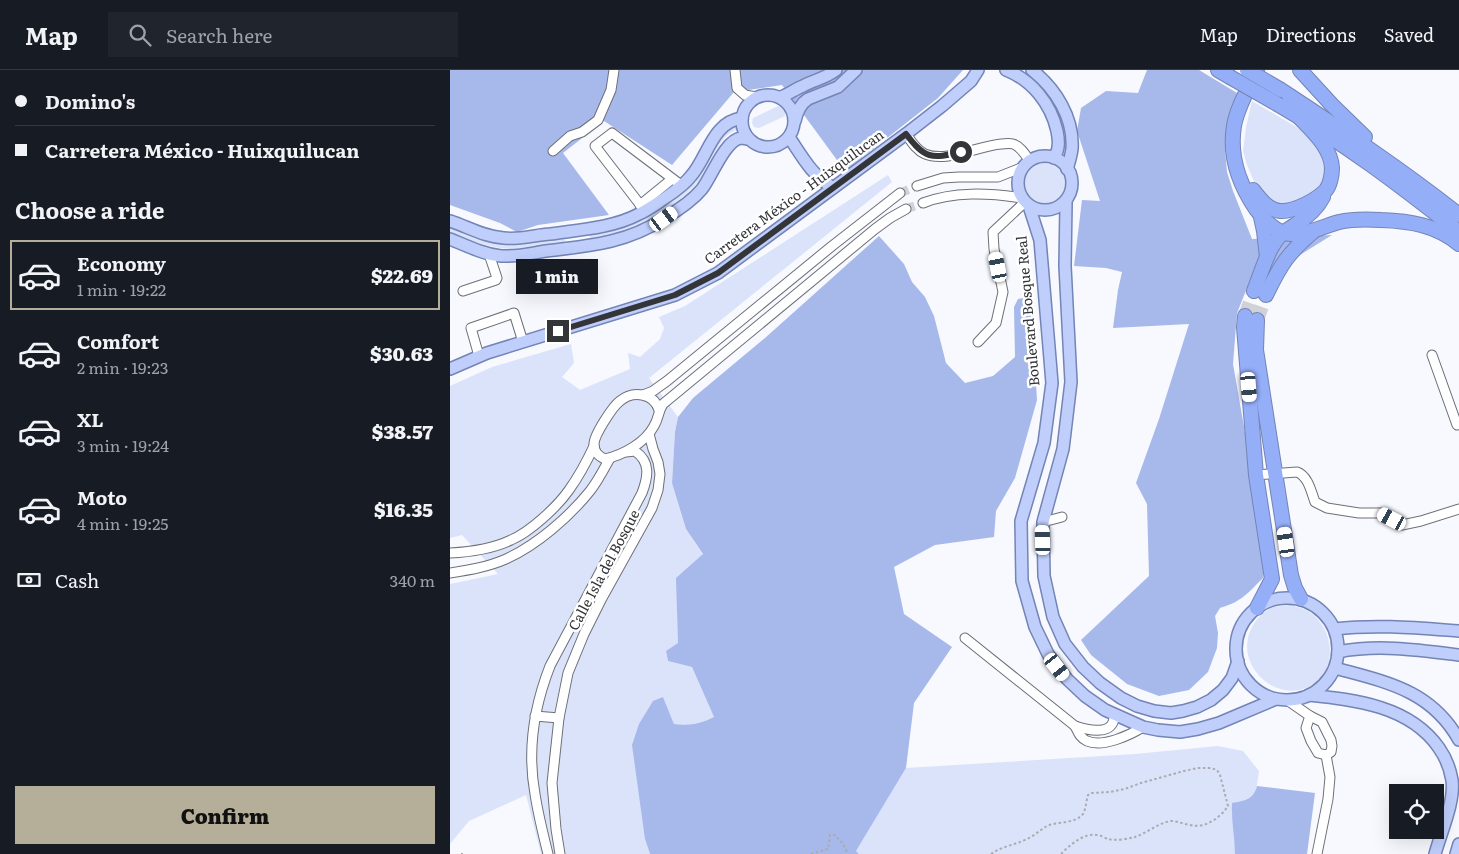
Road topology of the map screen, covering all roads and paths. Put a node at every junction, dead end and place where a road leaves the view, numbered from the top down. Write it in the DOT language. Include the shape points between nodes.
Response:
graph roads {
  1 [pos="614,70"];
  2 [pos="735,70"];
  3 [pos="836,70"];
  4 [pos="856,70"];
  5 [pos="978,70"];
  6 [pos="1006,70"];
  7 [pos="1032,70"];
  8 [pos="1246,70"];
  9 [pos="1257,70"];
  10 [pos="1263,70"];
  11 [pos="1300,70"];
  12 [pos="1224,74"];
  13 [pos="756,97"];
  14 [pos="781,97"];
  15 [pos="1299,117"];
  16 [pos="742,118"];
  17 [pos="795,123"];
  18 [pos="906,134"];
  19 [pos="789,137"];
  20 [pos="748,139"];
  21 [pos="553,151"];
  22 [pos="1054,158"];
  23 [pos="1386,160"];
  24 [pos="1025,164"];
  25 [pos="1067,169"];
  26 [pos="943,178"];
  27 [pos="677,182"];
  28 [pos="917,186"];
  29 [pos="834,188"];
  30 [pos="1327,190"];
  31 [pos="900,193"];
  32 [pos="945,196"];
  33 [pos="1025,202"];
  34 [pos="923,203"];
  35 [pos="1066,203"];
  36 [pos="883,205"];
  37 [pos="643,208"];
  38 [pos="906,209"];
  39 [pos="1459,215"];
  40 [pos="1261,217"];
  41 [pos="890,218"];
  42 [pos="450,220"];
  43 [pos="1318,228"];
  44 [pos="1459,232"];
  45 [pos="1282,233"];
  46 [pos="450,239"];
  47 [pos="1459,244"];
  48 [pos="489,254"];
  49 [pos="1267,257"];
  50 [pos="463,291"];
  51 [pos="1251,318"];
  52 [pos="523,342"];
  53 [pos="978,342"];
  54 [pos="1251,351"];
  55 [pos="1432,355"];
  56 [pos="479,356"];
  57 [pos="450,369"];
  58 [pos="643,395"];
  59 [pos="659,410"];
  60 [pos="1457,425"];
  61 [pos="649,434"];
  62 [pos="594,446"];
  63 [pos="623,452"];
  64 [pos="610,458"];
  65 [pos="1274,474"];
  66 [pos="1256,475"];
  67 [pos="1459,509"];
  68 [pos="1062,517"];
  69 [pos="1043,522"];
  70 [pos="1284,525"];
  71 [pos="1264,527"];
  72 [pos="450,553"];
  73 [pos="450,573"];
  74 [pos="1301,600"];
  75 [pos="1257,608"];
  76 [pos="1335,629"];
  77 [pos="1459,631"];
  78 [pos="965,638"];
  79 [pos="1338,652"];
  80 [pos="1459,654"];
  81 [pos="1238,660"];
  82 [pos="1335,668"];
  83 [pos="1309,695"];
  84 [pos="1282,699"];
  85 [pos="1114,714"];
  86 [pos="535,716"];
  87 [pos="1310,716"];
  88 [pos="559,718"];
  89 [pos="1075,726"];
  90 [pos="1143,727"];
  91 [pos="1459,740"];
  92 [pos="1326,755"];
  93 [pos="1459,844"];
  94 [pos="548,854"];
  95 [pos="560,854"];
  96 [pos="811,854"];
  97 [pos="848,854"];
  98 [pos="991,854"];
  99 [pos="1060,854"];
  100 [pos="1317,854"];
  101 [pos="1435,854"];
  102 [pos="1456,854"];
  1 -- 21 [label="street" via="612,90 598,120 570,136"];
  2 -- 13 [label="street" via="737,88 745,96"];
  3 -- 14 [label="main road"];
  4 -- 17 [label="main road" via="838,87 804,102"];
  5 -- 18 [label="main road, Carretera México - Huixquilucan" via="942,106"];
  6 -- 22 [label="main road" via="1029,84 1045,102 1058,137"];
  7 -- 25 [label="main road" via="1056,95 1068,121 1072,150"];
  8 -- 23 [label="highway, bridge"];
  9 -- 40 [label="highway" via="1234,125 1232,148 1237,174"];
  10 -- 30 [label="highway" via="1241,125 1238,148 1245,177 1264,204 1280,211 1304,205"];
  11 -- 23 [label="highway"];
  12 -- 15 [label="highway, bridge"];
  13 -- 14 [label="main road" via="768,94"];
  13 -- 16 [label="main road" via="746,106"];
  14 -- 17 [label="main road" via="794,113"];
  15 -- 30 [label="highway" via="1321,141 1329,156 1332,168"];
  15 -- 44 [label="highway" via="1336,140"];
  16 -- 20 [label="main road" via="742,128"];
  16 -- 27 [label="main road" via="725,124 690,178"];
  17 -- 19 [label="main road"];
  18 -- 24 [label="street" via="924,154 942,157 1012,143 1024,152"];
  18 -- 29 [label="main road, Carretera México - Huixquilucan"];
  19 -- 20 [label="main road" via="783,143 765,147"];
  19 -- 29 [label="main road" via="814,173"];
  20 -- 48 [label="main road" via="736,140 724,150 701,190 645,231 594,245 512,256"];
  22 -- 24 [label="main road" via="1037,156"];
  22 -- 25 [label="main road"];
  23 -- 39 [label="highway"];
  24 -- 26 [label="street" via="991,178"];
  24 -- 33 [label="main road" via="1018,178 1018,188"];
  25 -- 35 [label="main road" via="1072,186"];
  26 -- 28 [label="street"];
  26 -- 32 [label="street"];
  27 -- 37 [label="main road"];
  27 -- 37 [label="street" via="612,133 595,146"];
  29 -- 52 [label="main road, Carretera México - Huixquilucan" via="718,273 675,295"];
  30 -- 45 [label="highway" via="1309,214"];
  31 -- 36 [label="street"];
  32 -- 33 [label="street" via="974,194"];
  32 -- 34 [label="street"];
  33 -- 35 [label="main road" via="1042,211 1055,210"];
  33 -- 53 [label="street" via="994,232 994,249 1003,292 996,323"];
  33 -- 85 [label="main road, Boulevard Bosque Real" via="1040,240 1052,383 1044,443 1021,521 1022,582 1035,627 1048,654 1085,696"];
  35 -- 69 [label="main road" via="1065,266 1072,382 1063,449"];
  36 -- 41 [label="street"];
  36 -- 58 [label="street" via="667,381"];
  37 -- 42 [label="main road" via="628,219 592,228 512,238 494,237"];
  38 -- 41 [label="street"];
  40 -- 45 [label="highway"];
  40 -- 49 [label="highway"];
  41 -- 59 [label="street"];
  43 -- 45 [label="highway"];
  43 -- 47 [label="highway" via="1367,219 1406,220 1448,235"];
  43 -- 49 [label="highway" via="1296,246 1260,293"];
  45 -- 49 [label="highway"];
  46 -- 48 [label="main road"];
  48 -- 50 [label="street" via="496,280"];
  51 -- 54 [label="highway"];
  52 -- 56 [label="main road, Carretera México - Huixquilucan"];
  52 -- 56 [label="street" via="514,314 471,328"];
  54 -- 65 [label="highway"];
  54 -- 66 [label="highway"];
  55 -- 60 [label="street"];
  56 -- 57 [label="main road, Carretera México - Huixquilucan"];
  58 -- 59 [label="street" via="654,400"];
  58 -- 62 [label="street" via="636,394 620,401 596,436"];
  59 -- 61 [label="street"];
  61 -- 63 [label="street"];
  61 -- 88 [label="street, Calle Isla del Bosque" via="660,474 658,490 652,508 584,634 568,673"];
  62 -- 64 [label="street" via="599,456"];
  62 -- 72 [label="street" via="568,492 538,522 512,540 498,545"];
  63 -- 64 [label="street"];
  63 -- 86 [label="street, Calle Isla del Bosque" via="635,451 641,455 646,464 647,478 550,666"];
  64 -- 73 [label="street" via="590,490 564,520 537,541 507,559"];
  65 -- 66 [label="street"];
  65 -- 67 [label="street" via="1302,474 1315,502 1327,508 1381,513 1402,525"];
  65 -- 70 [label="highway"];
  66 -- 71 [label="highway"];
  68 -- 69 [label="street"];
  69 -- 81 [label="main road" via="1044,576 1053,617 1065,644 1083,667 1121,698 1154,711 1171,713 1197,708 1223,690 1232,678"];
  70 -- 71 [label="highway"];
  70 -- 74 [label="highway" via="1291,575"];
  71 -- 75 [label="highway" via="1272,579"];
  74 -- 75 [label="main road" via="1278,599"];
  74 -- 76 [label="main road" via="1321,610"];
  75 -- 81 [label="main road" via="1240,630"];
  76 -- 77 [label="main road" via="1412,627"];
  76 -- 79 [label="main road"];
  78 -- 89 [label="street"];
  79 -- 80 [label="main road" via="1411,648"];
  79 -- 82 [label="main road"];
  81 -- 84 [label="main road" via="1242,673 1251,684 1263,694"];
  82 -- 83 [label="main road" via="1324,684"];
  82 -- 91 [label="main road" via="1413,693 1438,711"];
  83 -- 84 [label="main road"];
  83 -- 101 [label="main road" via="1375,705 1399,714 1434,740 1447,761 1452,780 1451,800"];
  84 -- 87 [label="street"];
  84 -- 90 [label="main road, Boulevard Bosque Real" via="1198,729 1180,732"];
  85 -- 89 [label="street" via="1112,724 1097,732"];
  85 -- 90 [label="main road, Boulevard Bosque Real"];
  86 -- 88 [label="street"];
  86 -- 94 [label="street, Calle Isla del Bosque" via="532,738 534,792"];
  87 -- 92 [label="street" via="1306,728 1318,753"];
  87 -- 92 [label="street" via="1322,722 1331,740 1332,749"];
  88 -- 95 [label="street, Calle Isla del Bosque" via="552,783"];
  89 -- 90 [label="street" via="1079,735 1096,743 1120,739"];
  92 -- 100 [label="street" via="1330,778"];
  93 -- 102 [label="main road"];
  96 -- 97 [label="path" via="828,850 830,835 835,834"];
  98 -- 99 [label="path" via="1046,827 1078,818 1084,813 1088,795 1092,793 1125,789 1198,768 1211,768 1220,775 1228,806 1209,823 1198,827 1171,821 1134,837 1120,839 1085,836"];
}
